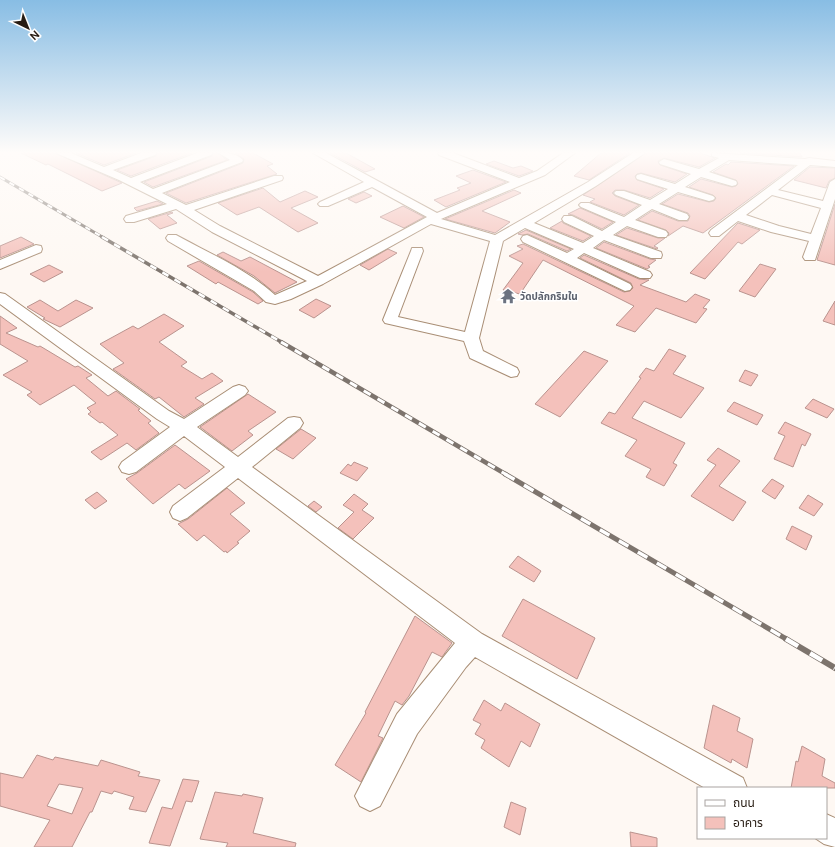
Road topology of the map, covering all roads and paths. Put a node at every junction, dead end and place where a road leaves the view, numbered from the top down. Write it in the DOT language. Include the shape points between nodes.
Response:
graph roads {
  1 [pos="153,193"];
  2 [pos="229,193"];
  3 [pos="350,193"];
  4 [pos="388,193"];
  5 [pos="495,193"];
  6 [pos="577,193"];
  7 [pos="620,193"];
  8 [pos="656,193"];
  9 [pos="669,193"];
  10 [pos="691,193"];
  11 [pos="768,193"];
  12 [pos="776,193"];
  13 [pos="831,193"];
  14 [pos="663,196"];
  15 [pos="710,198"];
  16 [pos="676,200"];
  17 [pos="605,202"];
  18 [pos="324,204"];
  19 [pos="586,205"];
  20 [pos="650,205"];
  21 [pos="827,206"];
  22 [pos="180,207"];
  23 [pos="683,216"];
  24 [pos="736,216"];
  25 [pos="630,218"];
  26 [pos="130,219"];
  27 [pos="433,219"];
  28 [pos="568,219"];
  29 [pos="525,223"];
  30 [pos="667,230"];
  31 [pos="715,233"];
  32 [pos="604,236"];
  33 [pos="172,238"];
  34 [pos="497,239"];
  35 [pos="527,239"];
  36 [pos="815,239"];
  37 [pos="36,249"];
  38 [pos="583,249"];
  39 [pos="417,251"];
  40 [pos="656,255"];
  41 [pos="810,257"];
  42 [pos="566,259"];
  43 [pos="0,265"];
  44 [pos="645,275"];
  45 [pos="318,281"];
  46 [pos="625,287"];
  47 [pos="4,305"];
  48 [pos="471,338"];
  49 [pos="512,372"];
  50 [pos="239,391"];
  51 [pos="294,423"];
  52 [pos="184,427"];
  53 [pos="129,467"];
  54 [pos="239,468"];
  55 [pos="180,512"];
  56 [pos="473,642"];
  57 [pos="731,787"];
  58 [pos="370,796"];
  1 -- 22 [label="street"];
  2 -- 22 [label="street"];
  3 -- 18 [label="street"];
  4 -- 27 [label="street"];
  5 -- 27 [label="street"];
  6 -- 29 [label="street"];
  7 -- 20 [label="street"];
  8 -- 14 [label="street"];
  9 -- 14 [label="street"];
  10 -- 15 [label="street"];
  11 -- 24 [label="street"];
  12 -- 21 [label="street"];
  13 -- 21 [label="street"];
  14 -- 16 [label="street"];
  14 -- 20 [label="street"];
  17 -- 25 [label="street"];
  19 -- 25 [label="street"];
  20 -- 23 [label="street"];
  20 -- 25 [label="street"];
  21 -- 36 [label="street"];
  22 -- 26 [label="street"];
  22 -- 45 [label="street" via="216,229"];
  24 -- 31 [label="street"];
  24 -- 36 [label="street"];
  25 -- 30 [label="street"];
  25 -- 32 [label="street"];
  27 -- 34 [label="street"];
  27 -- 45 [label="street"];
  28 -- 32 [label="street"];
  29 -- 34 [label="street"];
  29 -- 38 [label="street"];
  32 -- 38 [label="street"];
  32 -- 40 [label="street"];
  33 -- 45 [label="street" via="259,288 271,299 286,296"];
  34 -- 48 [label="street"];
  35 -- 42 [label="street"];
  36 -- 41 [label="street"];
  37 -- 43 [label="street"];
  38 -- 42 [label="street"];
  38 -- 44 [label="street"];
  39 -- 48 [label="street" via="390,320"];
  42 -- 46 [label="street"];
  47 -- 52 [label="street"];
  48 -- 49 [label="street" via="476,354"];
  50 -- 52 [label="street"];
  51 -- 54 [label="street"];
  52 -- 53 [label="street"];
  52 -- 54 [label="street"];
  54 -- 55 [label="street"];
  54 -- 56 [label="street"];
  56 -- 57 [label="street"];
  56 -- 58 [label="street" via="456,658 408,724"];
}
